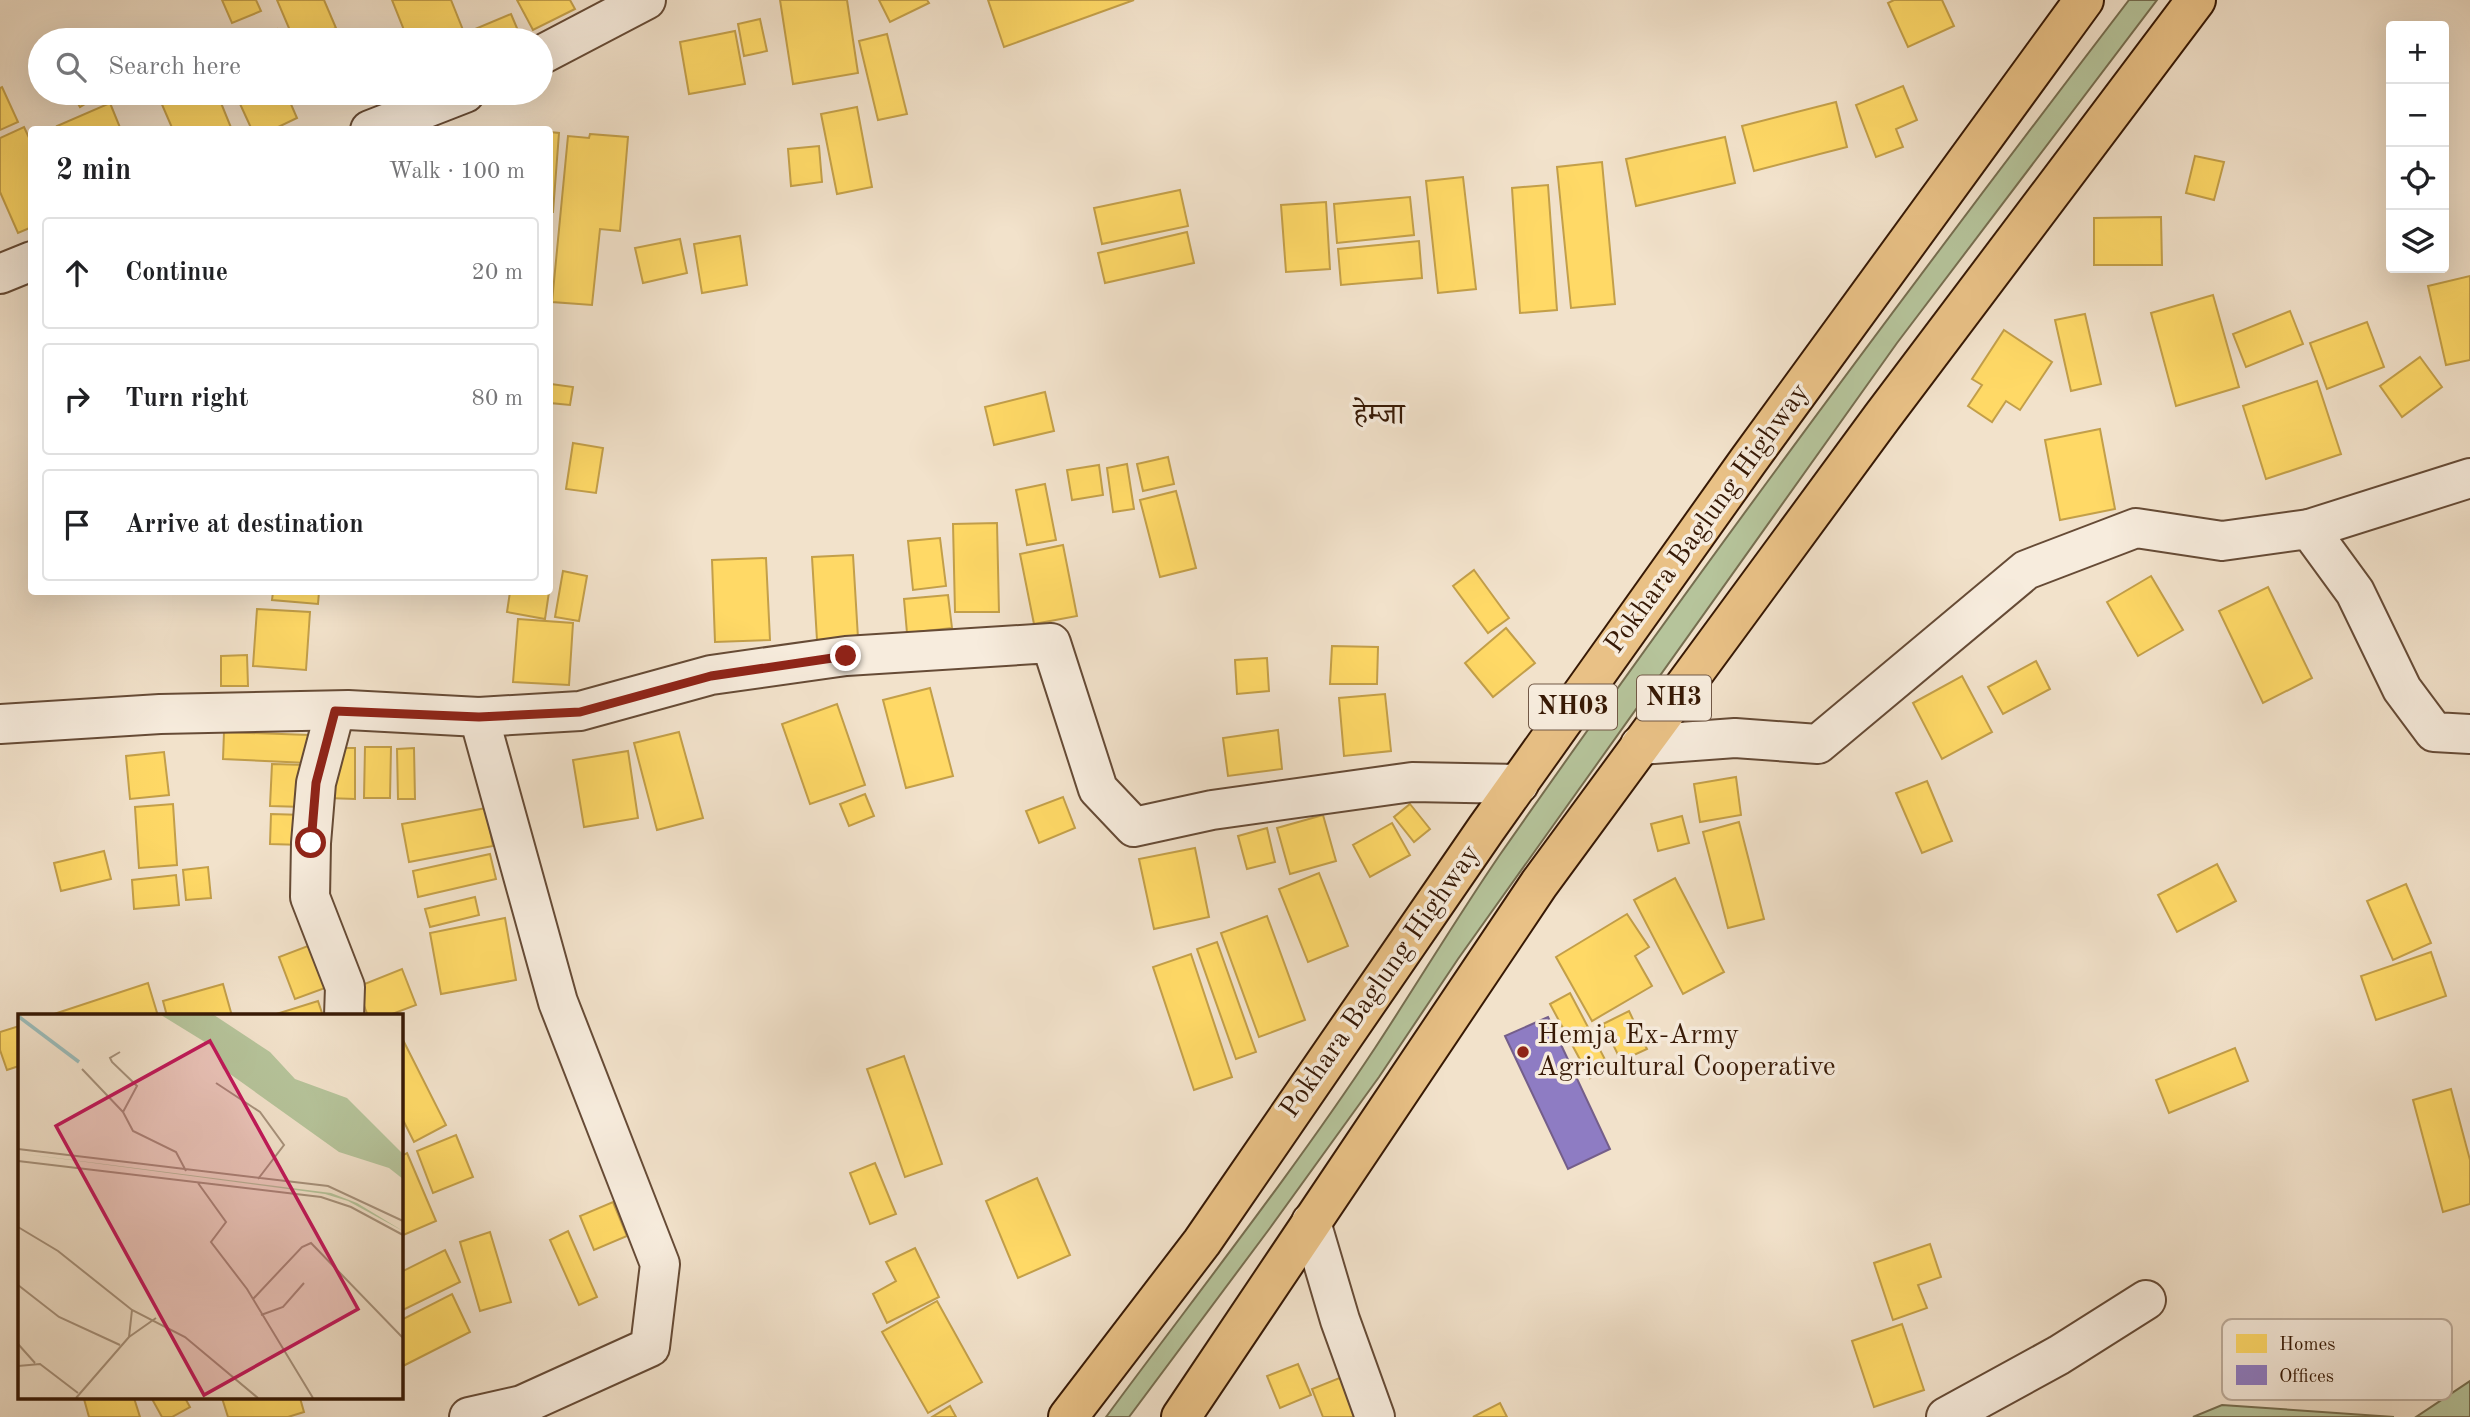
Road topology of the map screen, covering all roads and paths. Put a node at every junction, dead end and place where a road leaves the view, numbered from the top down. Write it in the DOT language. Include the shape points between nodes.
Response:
graph roads {
  1 [pos="646,0"];
  2 [pos="2084,0"];
  3 [pos="2196,0"];
  4 [pos="553,49"];
  5 [pos="434,105"];
  6 [pos="380,126"];
  7 [pos="28,263"];
  8 [pos="0,274"];
  9 [pos="2470,478"];
  10 [pos="2309,529"];
  11 [pos="335,711"];
  12 [pos="479,717"];
  13 [pos="0,724"];
  14 [pos="2470,734"];
  15 [pos="1640,744"];
  16 [pos="1519,784"];
  17 [pos="344,1014"];
  18 [pos="1311,1222"];
  19 [pos="2146,1300"];
  20 [pos="469,1417"];
  21 [pos="1068,1417"];
  22 [pos="1181,1417"];
  23 [pos="1375,1417"];
  24 [pos="1946,1417"];
  1 -- 4 [label="street"];
  2 -- 16 [label="highway, Pokhara Baglung Highway / NH03"];
  3 -- 15 [label="highway, NH3"];
  5 -- 6 [label="street"];
  7 -- 8 [label="street"];
  9 -- 10 [label="street"];
  10 -- 14 [label="street" via="2356,592 2402,689 2434,732"];
  10 -- 15 [label="street" via="2221,541 2136,528 2026,570 1818,744 1735,738"];
  11 -- 12 [label="street"];
  11 -- 13 [label="street" via="160,714"];
  11 -- 17 [label="street" via="316,783 310,897 345,987"];
  12 -- 16 [label="street" via="580,712 711,676 846,656 1051,643 1098,789 1134,827 1212,810 1412,782"];
  12 -- 20 [label="street" via="558,1002 660,1264 650,1347 522,1405"];
  15 -- 18 [label="highway, NH3" via="1539,884"];
  16 -- 21 [label="highway, Pokhara Baglung Highway / NH03" via="1202,1242"];
  18 -- 22 [label="highway, NH3"];
  18 -- 23 [label="street"];
  19 -- 24 [label="street" via="2059,1355"];
}
